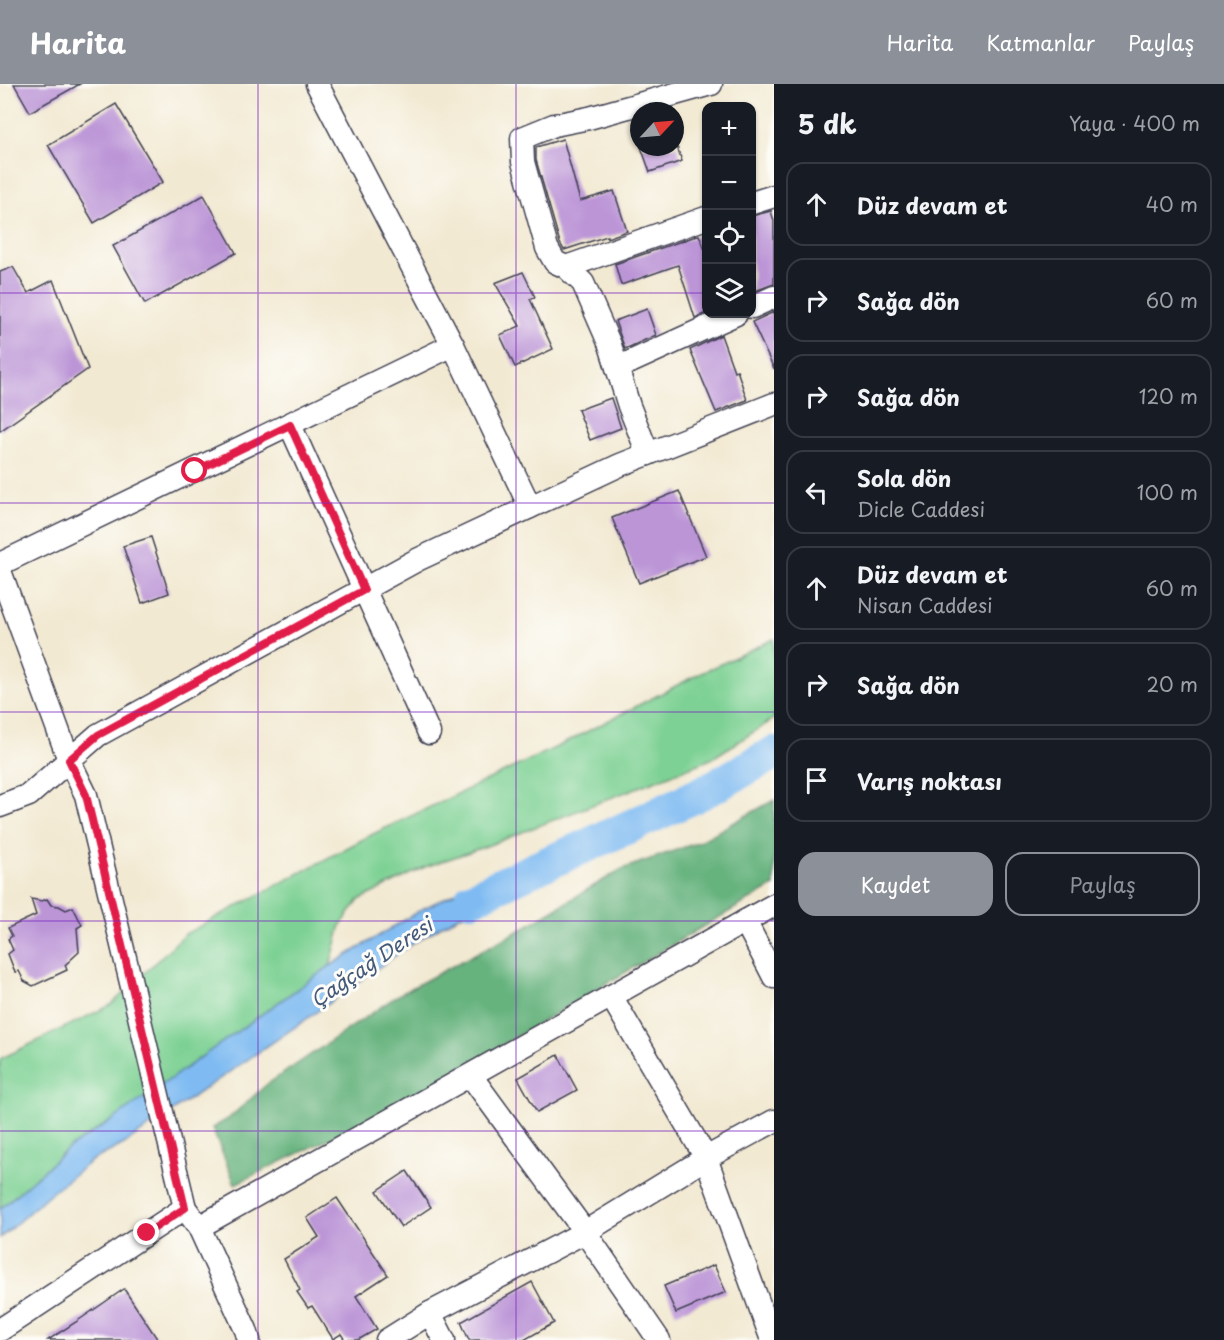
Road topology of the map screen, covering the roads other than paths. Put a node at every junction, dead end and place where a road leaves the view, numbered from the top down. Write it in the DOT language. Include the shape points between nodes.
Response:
graph roads {
  1 [pos="317,84"];
  2 [pos="711,84"];
  3 [pos="774,195"];
  4 [pos="756,202"];
  5 [pos="702,219"];
  6 [pos="566,267"];
  7 [pos="774,297"];
  8 [pos="756,305"];
  9 [pos="727,318"];
  10 [pos="453,345"];
  11 [pos="617,368"];
  12 [pos="774,404"];
  13 [pos="290,425"];
  14 [pos="648,454"];
  15 [pos="530,507"];
  16 [pos="0,564"];
  17 [pos="0,571"];
  18 [pos="364,590"];
  19 [pos="429,733"];
  20 [pos="69,760"];
  21 [pos="0,806"];
  22 [pos="774,905"];
  23 [pos="746,921"];
  24 [pos="774,977"];
  25 [pos="611,996"];
  26 [pos="471,1076"];
  27 [pos="774,1121"];
  28 [pos="706,1158"];
  29 [pos="185,1208"];
  30 [pos="199,1227"];
  31 [pos="585,1232"];
  32 [pos="429,1313"];
  33 [pos="0,1330"];
  34 [pos="249,1340"];
  35 [pos="387,1340"];
  36 [pos="444,1340"];
  37 [pos="659,1340"];
  38 [pos="772,1340"];
  1 -- 10 [label="street"];
  2 -- 6 [label="street" via="554,125 522,138 523,162 547,248 555,262"];
  3 -- 4 [label="street"];
  5 -- 6 [label="street"];
  6 -- 11 [label="street" via="583,283"];
  7 -- 8 [label="street"];
  9 -- 11 [label="street"];
  10 -- 13 [label="street"];
  10 -- 15 [label="street"];
  11 -- 14 [label="street"];
  12 -- 14 [label="street"];
  13 -- 16 [label="street"];
  13 -- 18 [label="street"];
  14 -- 15 [label="street"];
  15 -- 18 [label="street" via="417,560"];
  17 -- 20 [label="street"];
  18 -- 19 [label="street"];
  18 -- 20 [label="street" via="98,735"];
  20 -- 21 [label="street" via="28,795"];
  20 -- 29 [label="street" via="86,795"];
  22 -- 23 [label="street"];
  23 -- 24 [label="street"];
  23 -- 25 [label="street"];
  25 -- 26 [label="street"];
  25 -- 28 [label="street"];
  26 -- 30 [label="street"];
  26 -- 31 [label="street"];
  27 -- 28 [label="street"];
  28 -- 31 [label="street"];
  28 -- 38 [label="street"];
  29 -- 30 [label="street"];
  29 -- 33 [label="street"];
  30 -- 34 [label="street"];
  31 -- 32 [label="street"];
  31 -- 37 [label="street"];
  32 -- 35 [label="street"];
  32 -- 36 [label="street"];
}
